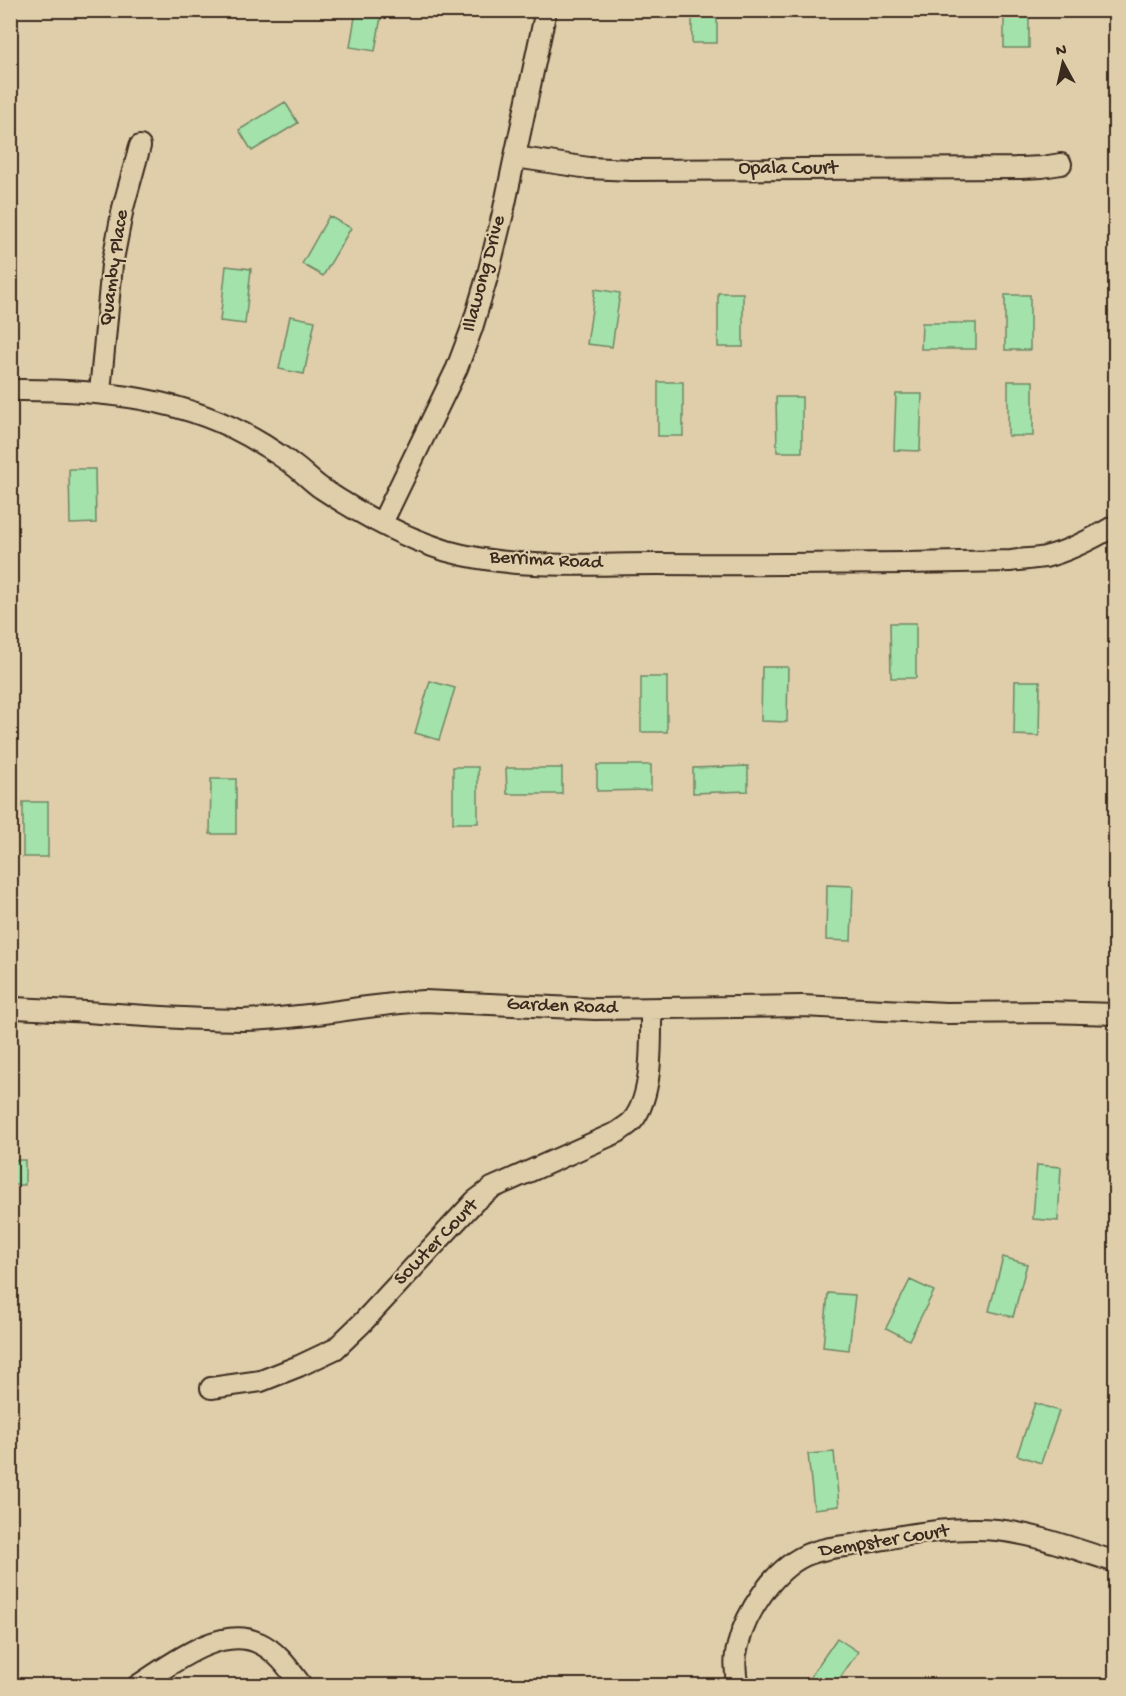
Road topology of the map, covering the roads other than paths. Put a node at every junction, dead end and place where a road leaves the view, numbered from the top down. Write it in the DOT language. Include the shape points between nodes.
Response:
graph roads {
  1 [pos="546,10"];
  2 [pos="140,146"];
  3 [pos="515,157"];
  4 [pos="1061,164"];
  5 [pos="10,390"];
  6 [pos="100,392"];
  7 [pos="382,523"];
  8 [pos="1116,525"];
  9 [pos="10,1008"];
  10 [pos="651,1009"];
  11 [pos="1116,1014"];
  12 [pos="211,1388"];
  13 [pos="1116,1562"];
  14 [pos="137,1686"];
  15 [pos="302,1686"];
  16 [pos="738,1686"];
  1 -- 3 [label="street, Illawong Drive"];
  2 -- 6 [label="street, Quamby Place" via="112,265"];
  3 -- 4 [label="street, Opala Court" via="631,170 1021,168"];
  3 -- 7 [label="street, Illawong Drive" via="472,328 457,368"];
  5 -- 6 [label="street, Berrima Road"];
  6 -- 7 [label="street, Berrima Road" via="185,409 226,425 294,465 350,507"];
  7 -- 8 [label="street, Berrima Road" via="421,542 484,559 521,563 674,564 1011,561 1045,556"];
  9 -- 10 [label="street, Garden Road" via="243,1020 301,1017 424,1001"];
  10 -- 11 [label="street, Garden Road" via="802,1006 946,1013"];
  10 -- 12 [label="street, Sowter Court" via="645,1098 632,1121 618,1132 492,1188 475,1201 335,1348 261,1381"];
  13 -- 16 [label="street, Dempster Court" via="1039,1538 999,1530 966,1529 805,1555 774,1578 746,1622 737,1646"];
  14 -- 15 [label="street" via="195,1650 218,1641 248,1638 275,1654"];
}
